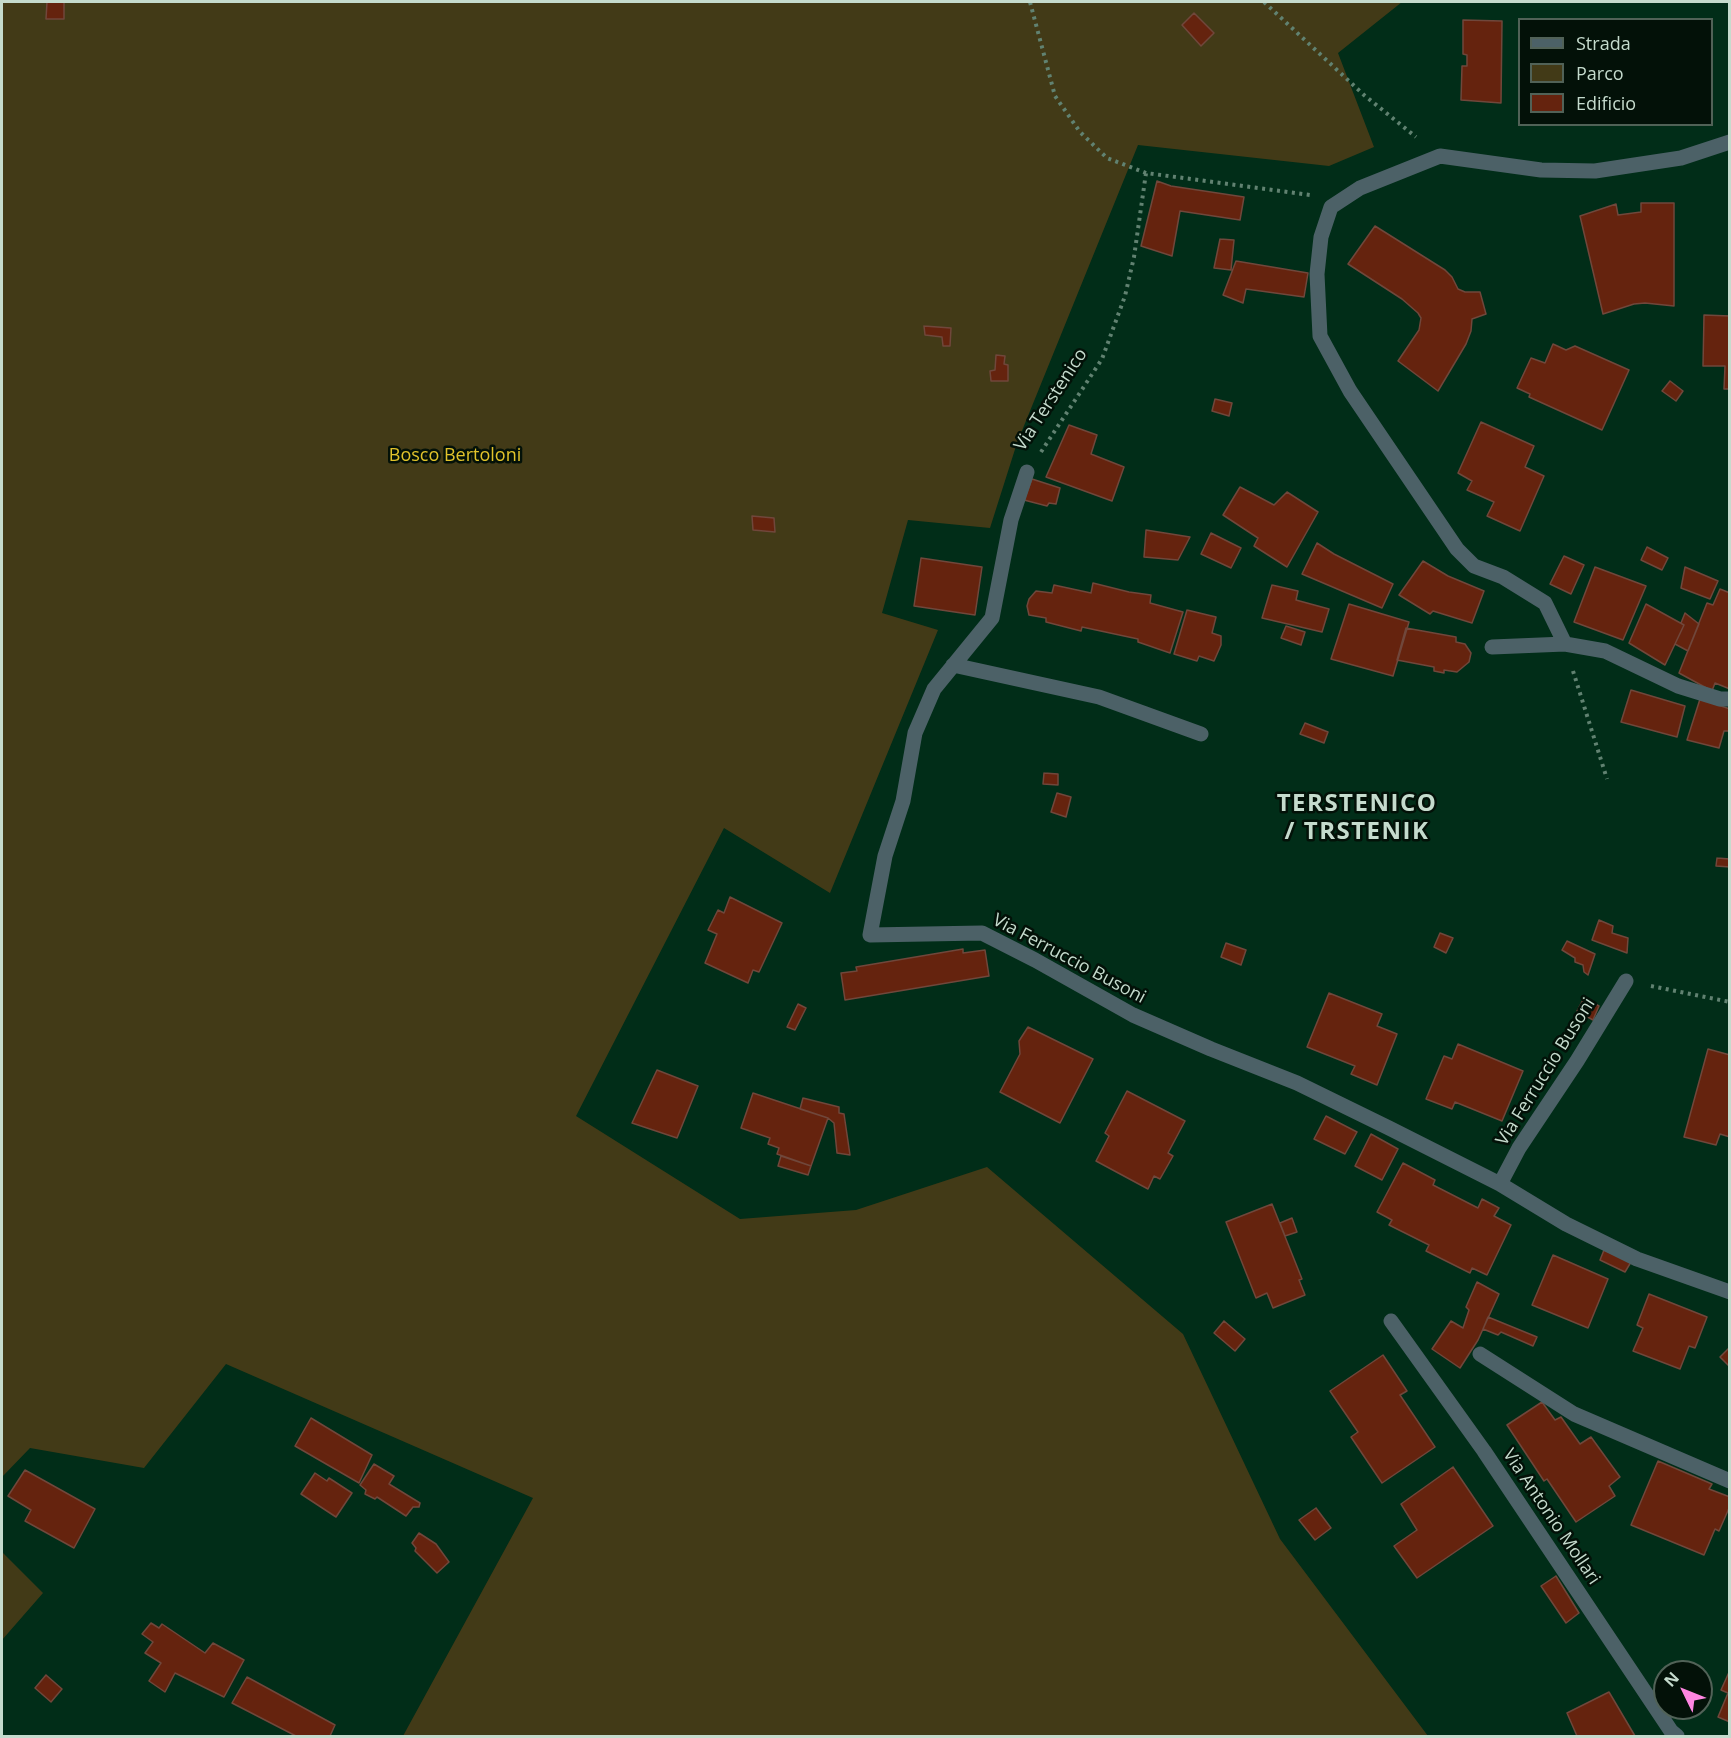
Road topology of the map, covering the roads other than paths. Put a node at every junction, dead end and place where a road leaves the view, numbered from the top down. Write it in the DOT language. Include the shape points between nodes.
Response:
graph roads {
  1 [pos="1730,142"];
  2 [pos="1027,472"];
  3 [pos="1565,644"];
  4 [pos="1492,647"];
  5 [pos="953,665"];
  6 [pos="1730,699"];
  7 [pos="1201,734"];
  8 [pos="1626,981"];
  9 [pos="1500,1184"];
  10 [pos="1730,1292"];
  11 [pos="1391,1321"];
  12 [pos="1480,1354"];
  13 [pos="1730,1480"];
  14 [pos="1677,1737"];
  1 -- 3 [label="street" via="1681,158 1595,171 1541,170 1440,156 1360,188 1331,207 1321,237 1317,274 1320,336 1350,392 1457,549 1474,566 1503,577 1545,603"];
  2 -- 5 [label="street, Via Ferruccio Busoni" via="1011,520 992,618"];
  3 -- 4 [label="street"];
  3 -- 6 [label="street" via="1605,651 1678,686"];
  5 -- 7 [label="street" via="1099,697"];
  5 -- 9 [label="street, Via Ferruccio Busoni" via="934,689 915,733 903,801 885,856 870,935 982,933 1133,1016 1297,1083"];
  8 -- 9 [label="street, Via Ferruccio Busoni"];
  9 -- 10 [label="street, Via Ferruccio Busoni" via="1566,1224 1637,1259"];
  11 -- 14 [label="street, Via Antonio Mollari"];
  12 -- 13 [label="street" via="1574,1414"];
}
